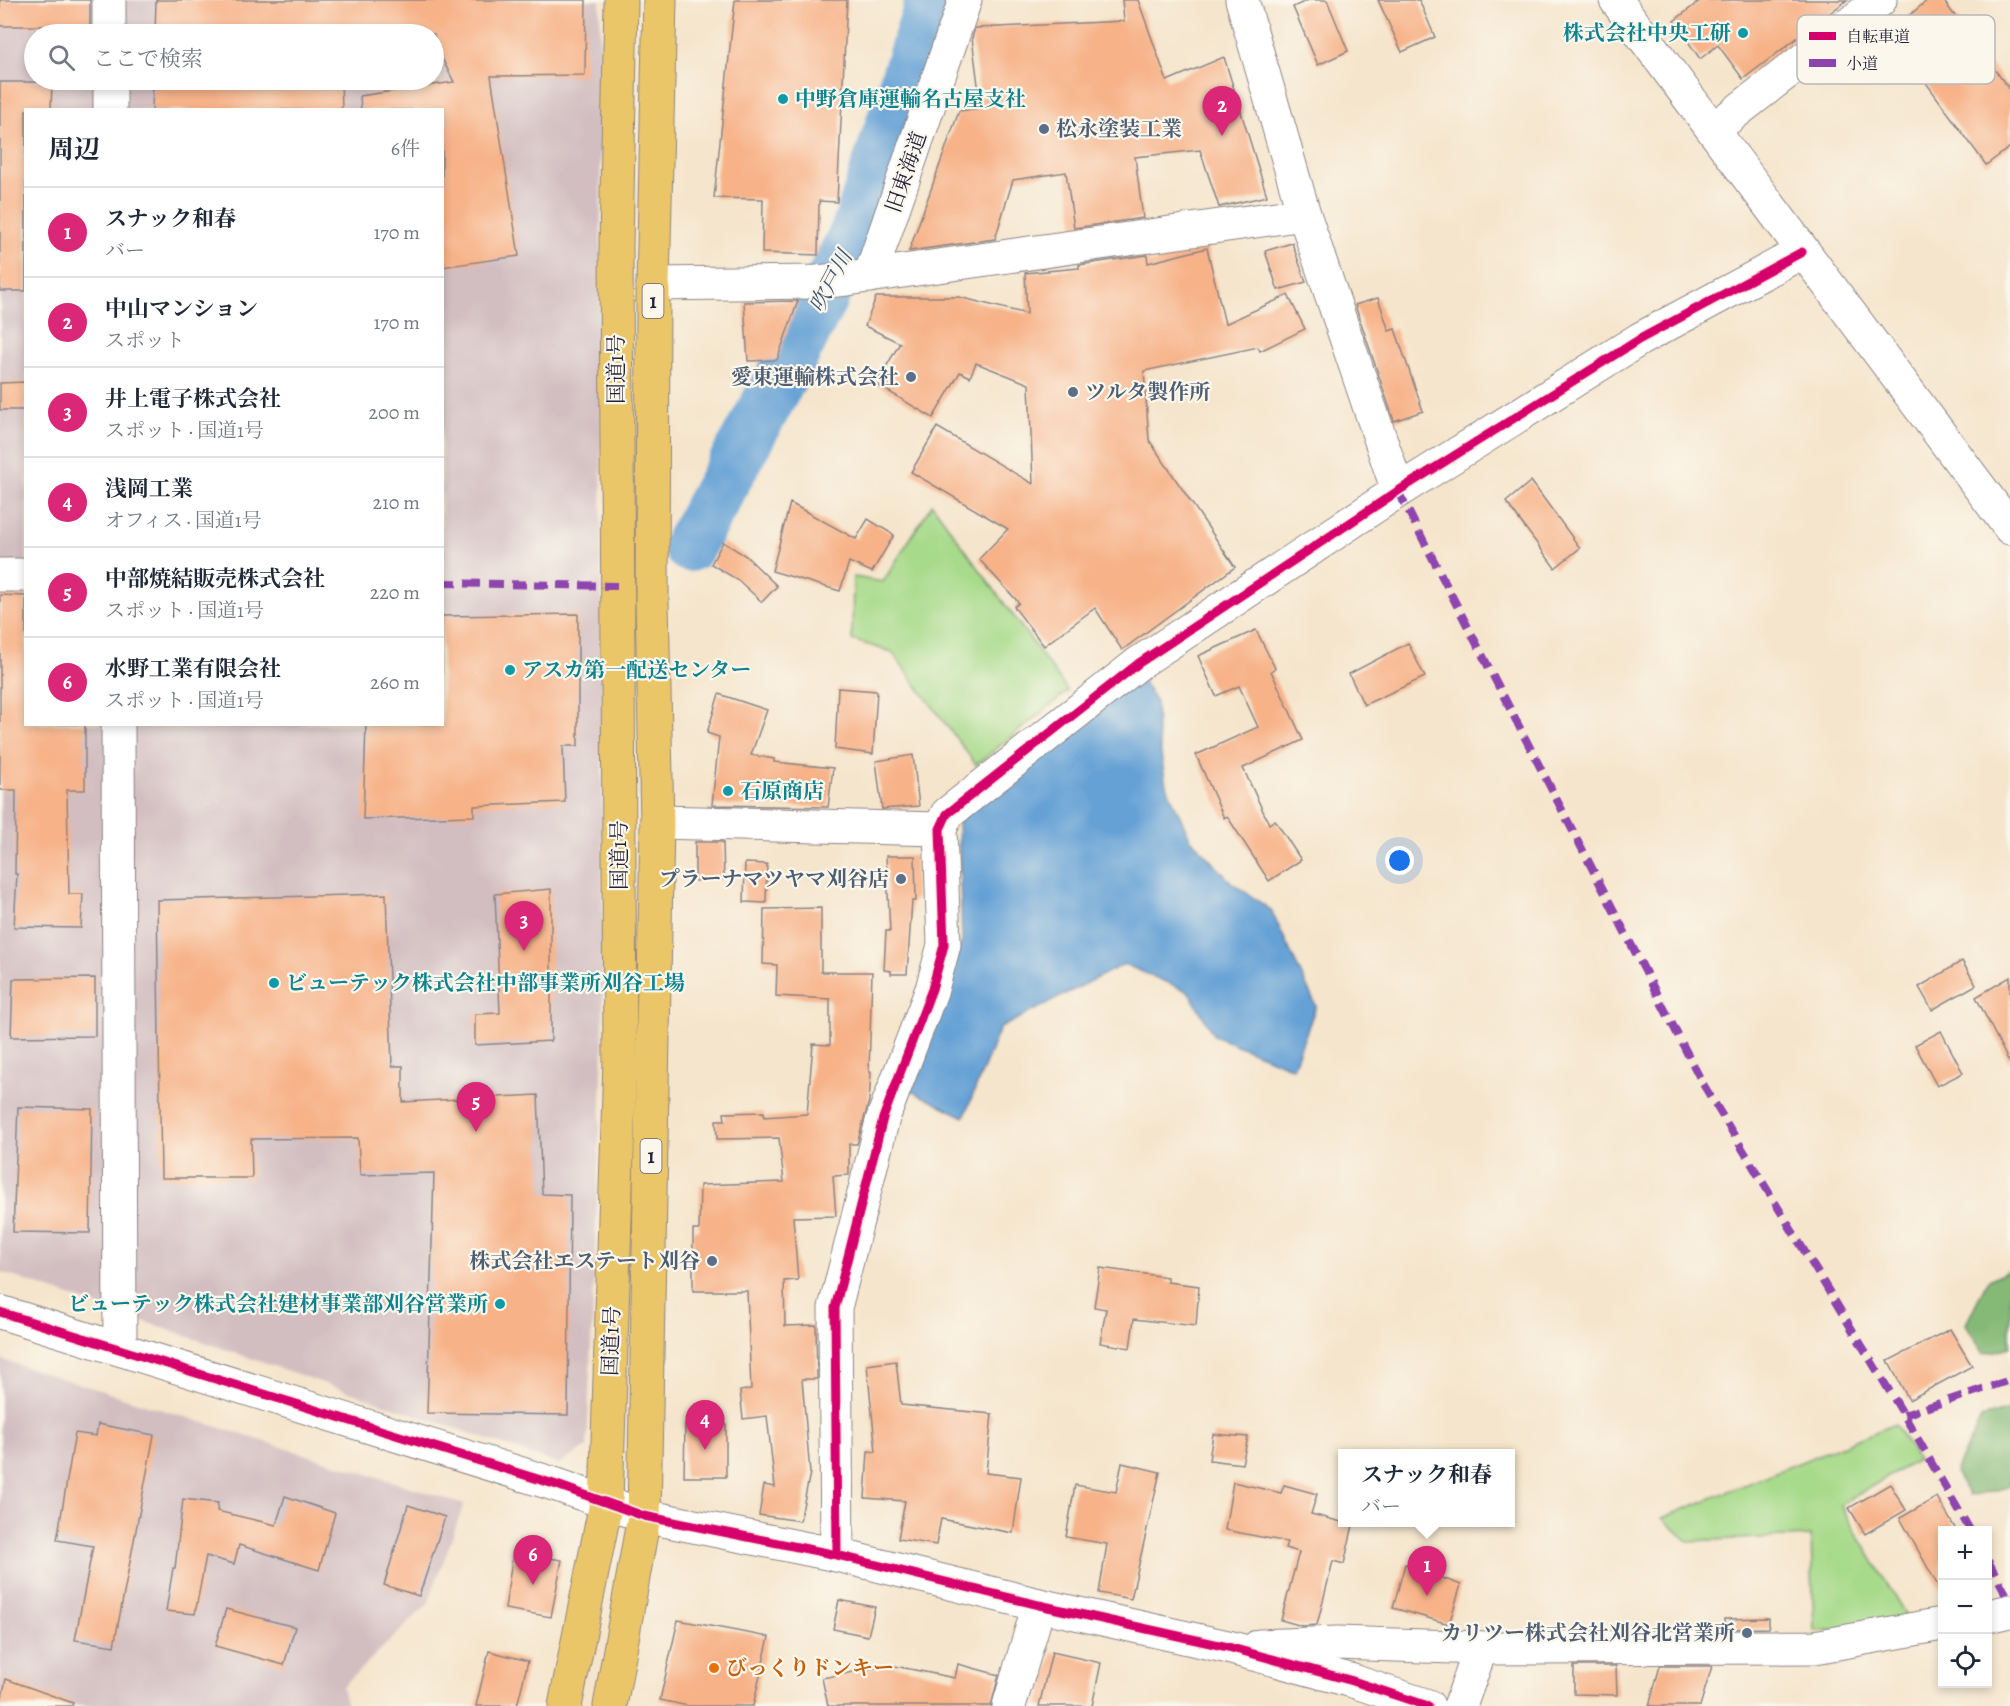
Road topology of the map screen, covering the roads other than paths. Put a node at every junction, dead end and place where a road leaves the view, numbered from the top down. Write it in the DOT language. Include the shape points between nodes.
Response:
graph roads {
  1 [pos="109,0"];
  2 [pos="621,0"];
  3 [pos="660,0"];
  4 [pos="965,0"];
  5 [pos="1242,0"];
  6 [pos="1616,0"];
  7 [pos="1866,4"];
  8 [pos="1853,15"];
  9 [pos="109,24"];
  10 [pos="1797,61"];
  11 [pos="110,90"];
  12 [pos="110,108"];
  13 [pos="1714,129"];
  14 [pos="1304,214"];
  15 [pos="1802,252"];
  16 [pos="845,279"];
  17 [pos="653,284"];
  18 [pos="1398,491"];
  19 [pos="2010,528"];
  20 [pos="0,575"];
  21 [pos="24,575"];
  22 [pos="118,726"];
  23 [pos="657,822"];
  24 [pos="939,829"];
  25 [pos="0,1312"];
  26 [pos="120,1349"];
  27 [pos="606,1503"];
  28 [pos="644,1516"];
  29 [pos="837,1555"];
  30 [pos="1039,1605"];
  31 [pos="2010,1611"];
  32 [pos="1992,1615"];
  33 [pos="1938,1625"];
  34 [pos="1227,1647"];
  35 [pos="1481,1648"];
  36 [pos="1349,1694"];
  37 [pos="565,1706"];
  38 [pos="610,1706"];
  39 [pos="1009,1706"];
  40 [pos="1428,1706"];
  41 [pos="1460,1706"];
  1 -- 9 [label="street"];
  2 -- 27 [label="highway, 国道1号 / 1" via="616,246 620,1061"];
  3 -- 17 [label="highway, 国道1号 / 1"];
  4 -- 16 [label="street, 旧東海道"];
  5 -- 14 [label="street"];
  6 -- 13 [label="street"];
  7 -- 8 [label="street"];
  10 -- 13 [label="street"];
  11 -- 12 [label="street"];
  13 -- 15 [label="street"];
  14 -- 16 [label="street"];
  14 -- 18 [label="street"];
  15 -- 18 [label="street" via="1640,339"];
  15 -- 19 [label="street"];
  16 -- 17 [label="street"];
  17 -- 23 [label="highway, 国道1号 / 1" via="652,602"];
  18 -- 24 [label="street" via="1139,663 947,814"];
  20 -- 21 [label="street"];
  22 -- 26 [label="street"];
  23 -- 24 [label="street"];
  23 -- 28 [label="highway, 国道1号 / 1"];
  24 -- 29 [label="street" via="944,945 932,989 883,1118 835,1308"];
  25 -- 26 [label="street"];
  26 -- 27 [label="street"];
  27 -- 28 [label="street"];
  27 -- 37 [label="highway, 国道1号 / 1"];
  28 -- 29 [label="street"];
  28 -- 38 [label="highway, 国道1号 / 1"];
  29 -- 30 [label="street"];
  30 -- 34 [label="street"];
  30 -- 39 [label="street"];
  31 -- 32 [label="street"];
  33 -- 35 [label="street" via="1815,1647"];
  34 -- 35 [label="street" via="1338,1643"];
  34 -- 36 [label="street"];
  35 -- 41 [label="street"];
  36 -- 40 [label="street"];
}
